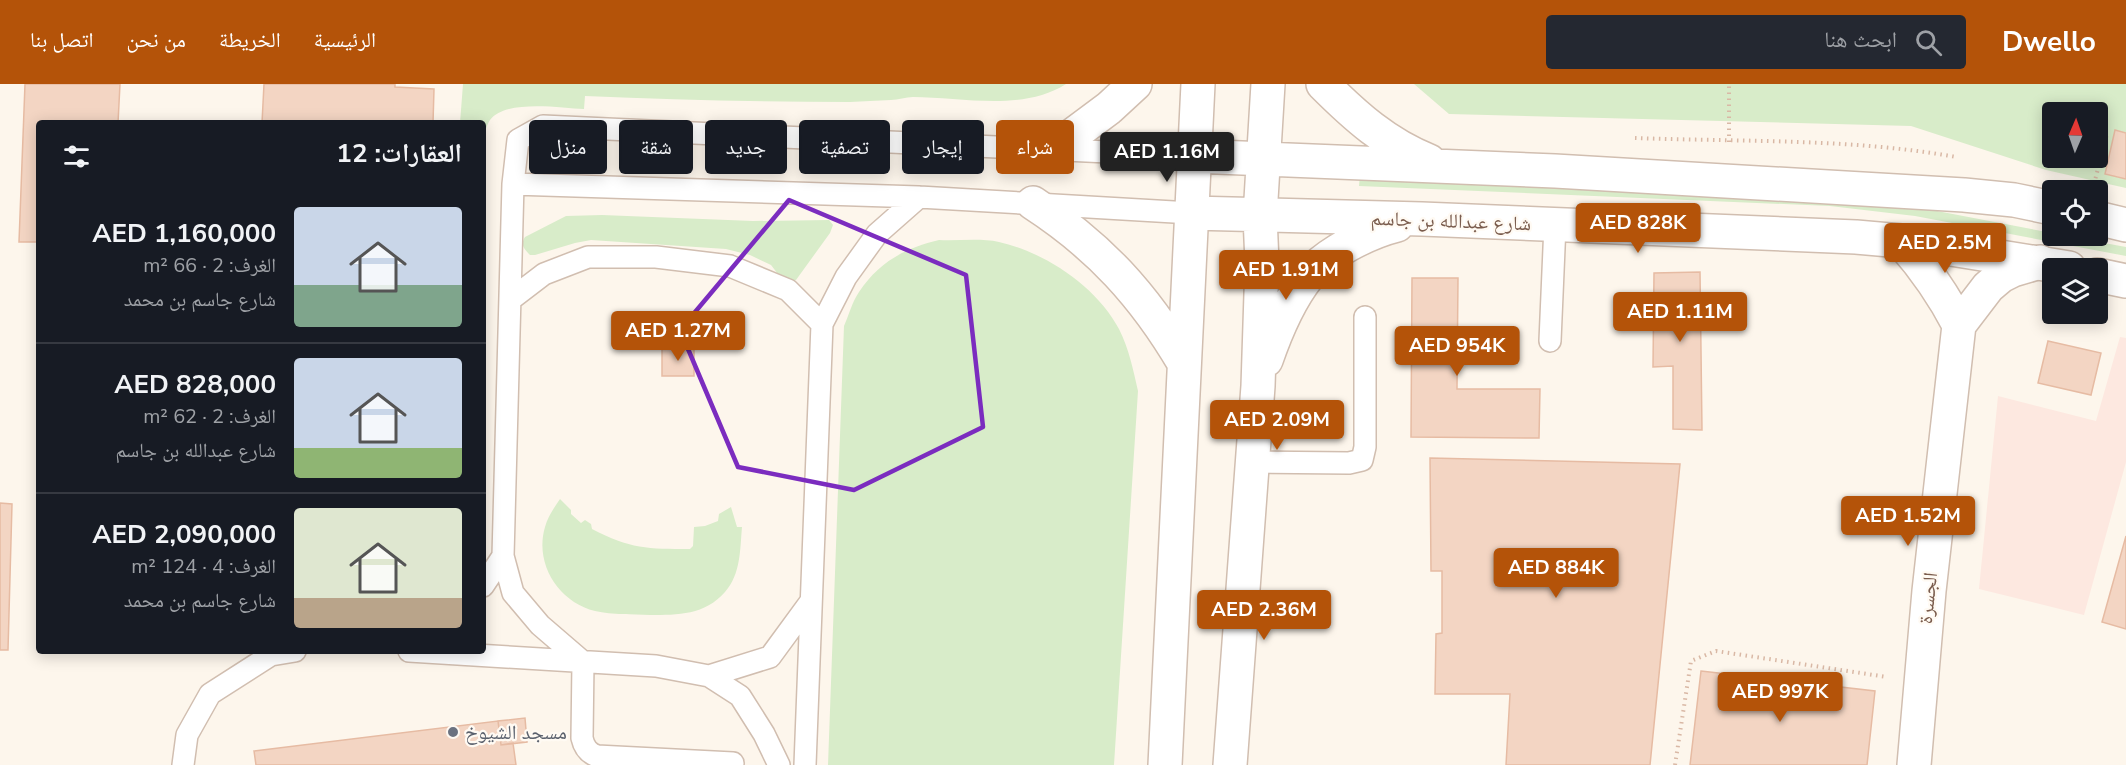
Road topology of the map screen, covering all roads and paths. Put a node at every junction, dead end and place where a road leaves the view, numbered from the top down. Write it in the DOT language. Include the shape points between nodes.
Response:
graph roads {
  1 [pos="1135,84"];
  2 [pos="1198,84"];
  3 [pos="1268,84"];
  4 [pos="1323,84"];
  5 [pos="1729,84"];
  6 [pos="1074,134"];
  7 [pos="1633,138"];
  8 [pos="1729,142"];
  9 [pos="996,146"];
  10 [pos="1074,150"];
  11 [pos="1194,156"];
  12 [pos="1961,158"];
  13 [pos="1263,159"];
  14 [pos="1442,166"];
  15 [pos="513,184"];
  16 [pos="919,197"];
  17 [pos="1033,203"];
  18 [pos="2042,206"];
  19 [pos="2108,212"];
  20 [pos="1191,213"];
  21 [pos="1260,216"];
  22 [pos="1422,219"];
  23 [pos="1555,225"];
  24 [pos="2126,225"];
  25 [pos="1901,241"];
  26 [pos="2042,264"];
  27 [pos="2042,267"];
  28 [pos="2108,277"];
  29 [pos="2126,281"];
  30 [pos="510,300"];
  31 [pos="1365,317"];
  32 [pos="822,324"];
  33 [pos="1959,325"];
  34 [pos="1550,341"];
  35 [pos="1184,363"];
  36 [pos="1258,386"];
  37 [pos="1251,462"];
  38 [pos="503,556"];
  39 [pos="486,582"];
  40 [pos="811,601"];
  41 [pos="277,654"];
  42 [pos="456,654"];
  43 [pos="583,662"];
  44 [pos="709,676"];
  45 [pos="1920,682"];
  46 [pos="733,763"];
  47 [pos="183,765"];
  48 [pos="779,765"];
  49 [pos="805,765"];
  50 [pos="1165,765"];
  51 [pos="1230,765"];
  52 [pos="1675,765"];
  53 [pos="1914,765"];
  1 -- 6 [label="street"];
  2 -- 11 [label="street"];
  3 -- 13 [label="street"];
  4 -- 14 [label="street" via="1380,136 1410,154"];
  5 -- 8 [label="path"];
  7 -- 8 [label="path"];
  8 -- 12 [label="path" via="1850,144"];
  9 -- 15 [label="lane" via="543,126 518,140"];
  10 -- 11 [label="lane"];
  11 -- 13 [label="street"];
  11 -- 20 [label="street"];
  13 -- 14 [label="street"];
  13 -- 21 [label="street"];
  14 -- 18 [label="street" via="1964,195"];
  15 -- 16 [label="lane"];
  15 -- 30 [label="lane"];
  16 -- 17 [label="lane"];
  16 -- 32 [label="lane" via="877,234 846,277"];
  17 -- 20 [label="lane"];
  17 -- 35 [label="street" via="1080,236 1119,272 1166,331"];
  19 -- 24 [label="street"];
  20 -- 21 [label="street, شارع عبدالله بن جاسم"];
  20 -- 35 [label="street"];
  21 -- 22 [label="street, شارع عبدالله بن جاسم"];
  21 -- 36 [label="street"];
  22 -- 23 [label="street, شارع عبدالله بن جاسم"];
  22 -- 36 [label="street" via="1356,241 1309,275 1282,321"];
  23 -- 25 [label="street, شارع عبدالله بن جاسم"];
  23 -- 34 [label="lane"];
  25 -- 26 [label="street, شارع عبدالله بن جاسم"];
  25 -- 33 [label="street" via="1932,278"];
  27 -- 33 [label="street" via="2013,270 2001,276"];
  28 -- 29 [label="street"];
  30 -- 32 [label="lane" via="544,274 588,257 656,257 740,270 788,290"];
  30 -- 38 [label="lane"];
  31 -- 37 [label="lane" via="1362,460 1349,464"];
  32 -- 40 [label="lane"];
  33 -- 45 [label="street, الجسرة"];
  35 -- 50 [label="street"];
  36 -- 37 [label="street"];
  37 -- 51 [label="street"];
  38 -- 39 [label="lane"];
  38 -- 43 [label="lane" via="513,593 540,625"];
  40 -- 44 [label="lane" via="770,657"];
  40 -- 49 [label="lane"];
  41 -- 47 [label="lane" via="210,694 187,735"];
  42 -- 43 [label="lane"];
  43 -- 44 [label="lane" via="656,666"];
  43 -- 46 [label="lane" via="582,738 591,754"];
  44 -- 48 [label="lane" via="740,696"];
  45 -- 52 [label="path" via="1716,651 1690,662"];
  45 -- 53 [label="street, الجسرة"];
}
